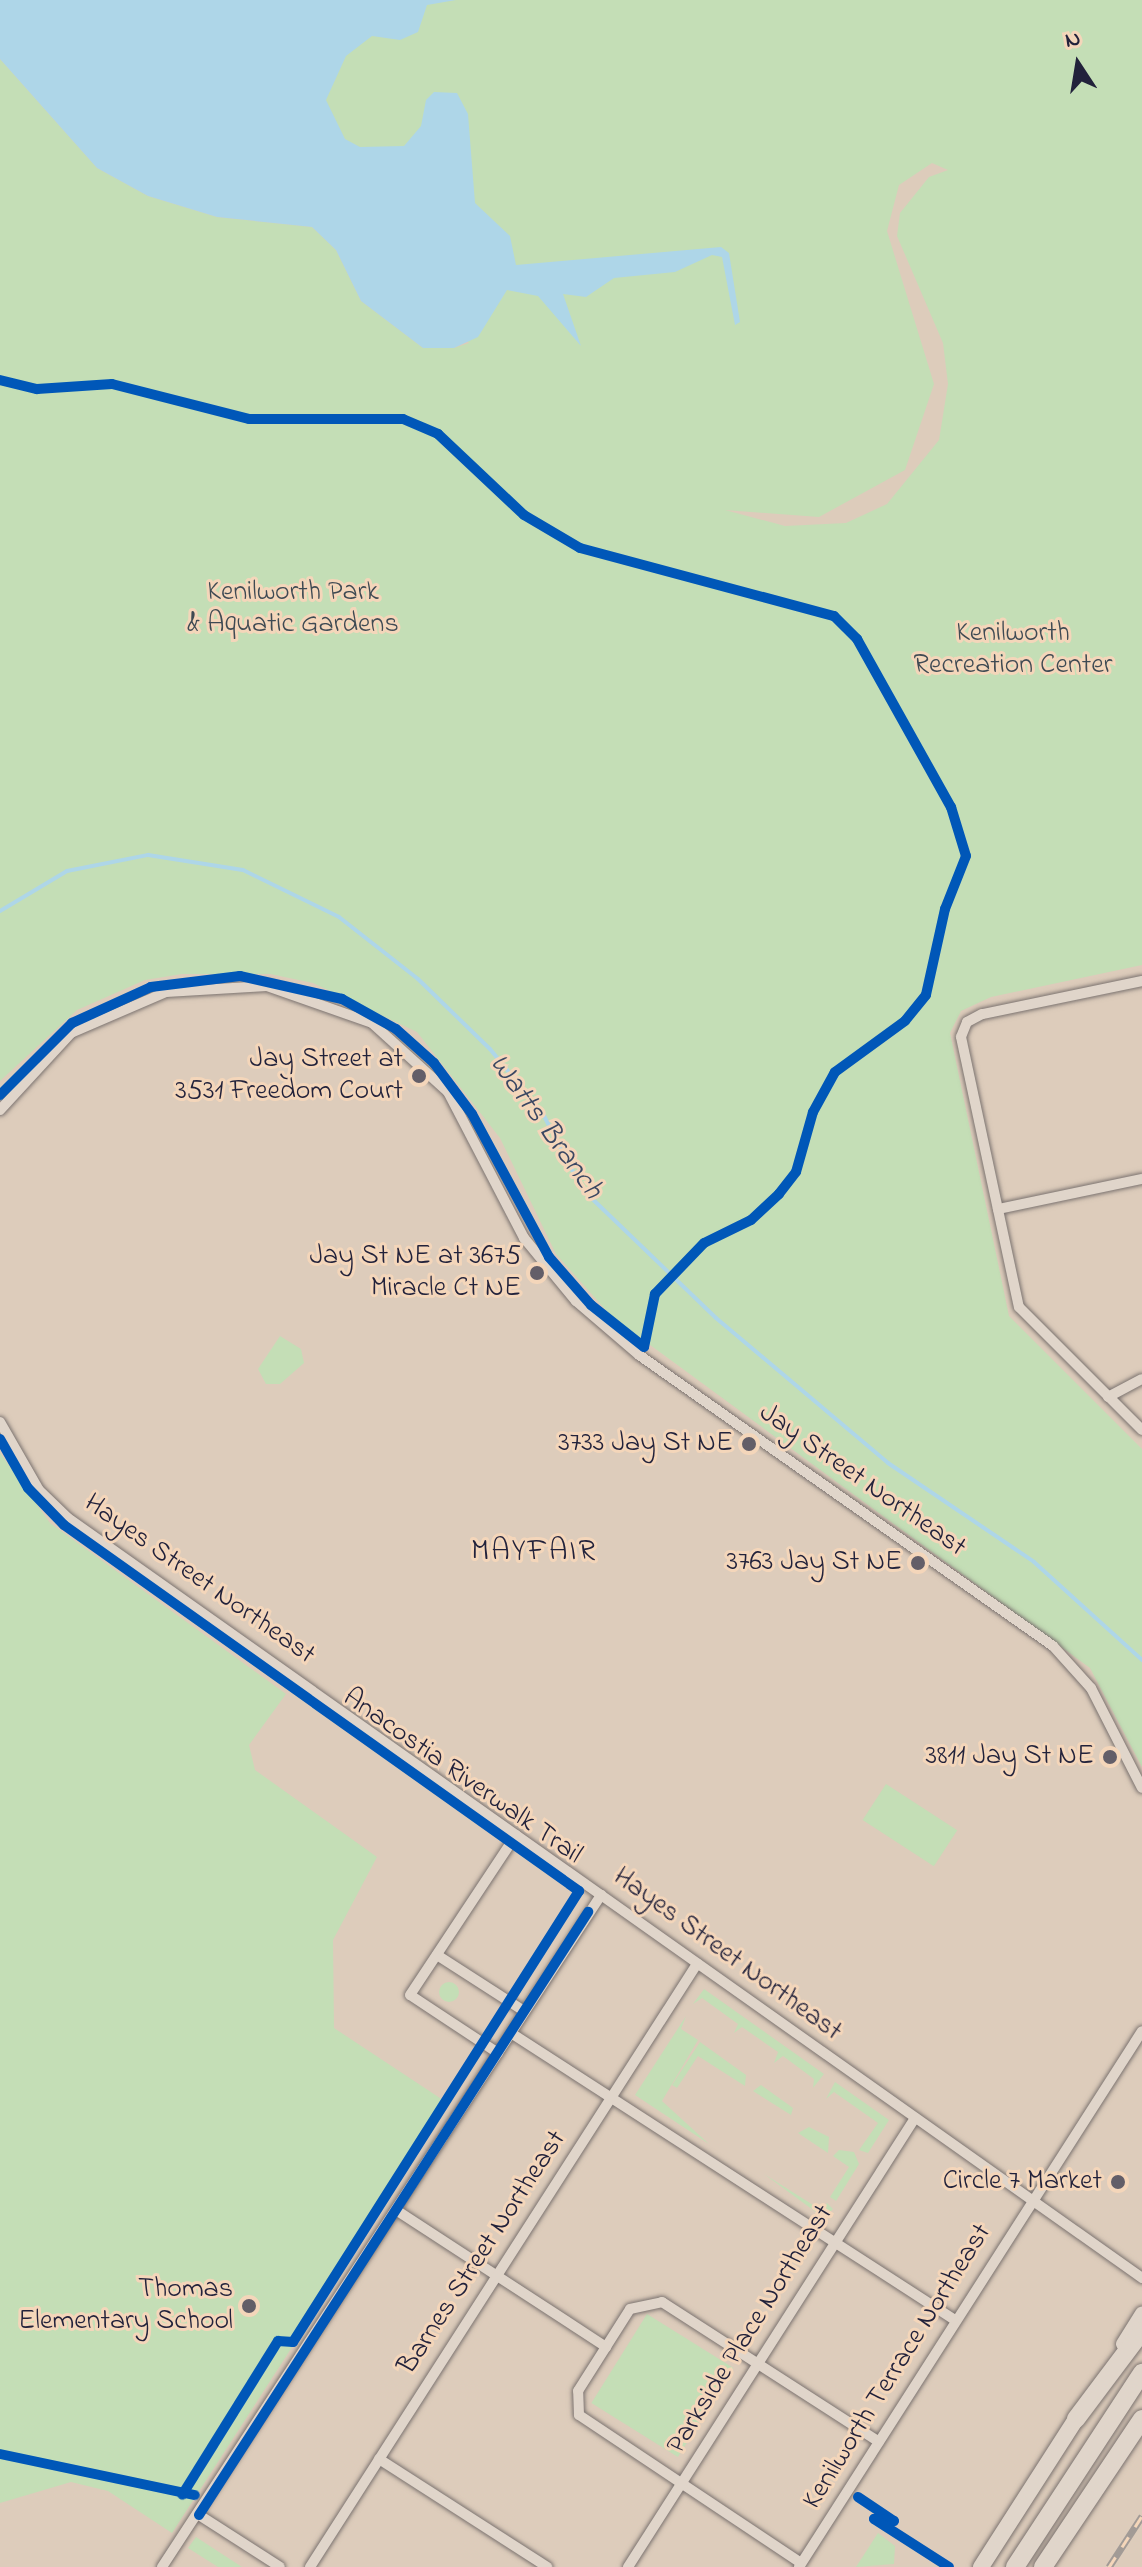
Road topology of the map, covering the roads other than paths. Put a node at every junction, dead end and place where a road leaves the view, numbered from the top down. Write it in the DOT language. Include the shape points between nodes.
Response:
graph roads {
  1 [pos="1142,981"];
  2 [pos="0,1110"];
  3 [pos="1142,1179"];
  4 [pos="998,1209"];
  5 [pos="1142,1379"];
  6 [pos="1108,1397"];
  7 [pos="0,1422"];
  8 [pos="1142,1430"];
  9 [pos="1142,1788"];
  10 [pos="516,1835"];
  11 [pos="601,1895"];
  12 [pos="437,1955"];
  13 [pos="697,1964"];
  14 [pos="524,2011"];
  15 [pos="1142,2031"];
  16 [pos="511,2033"];
  17 [pos="498,2053"];
  18 [pos="611,2098"];
  19 [pos="915,2118"];
  20 [pos="1031,2203"];
  21 [pos="396,2210"];
  22 [pos="835,2243"];
  23 [pos="498,2275"];
  24 [pos="1142,2278"];
  25 [pos="1142,2314"];
  26 [pos="955,2320"];
  27 [pos="1142,2331"];
  28 [pos="606,2347"];
  29 [pos="758,2364"];
  30 [pos="1142,2373"];
  31 [pos="1076,2419"];
  32 [pos="1142,2419"];
  33 [pos="879,2442"];
  34 [pos="379,2459"];
  35 [pos="681,2485"];
  36 [pos="199,2515"];
  37 [pos="174,2563"];
  38 [pos="800,2565"];
  39 [pos="162,2567"];
  40 [pos="280,2567"];
  41 [pos="310,2567"];
  42 [pos="547,2567"];
  43 [pos="628,2567"];
  44 [pos="981,2567"];
  45 [pos="1015,2567"];
  46 [pos="1043,2567"];
  1 -- 4 [label="street" via="976,1015 963,1028 962,1045"];
  2 -- 9 [label="street, Jay Street Northeast" via="49,1051 114,1009 206,985 292,991 362,1017 426,1066 471,1128 524,1238 613,1336 1064,1655 1098,1700"];
  3 -- 4 [label="street"];
  4 -- 6 [label="street" via="1022,1313"];
  5 -- 6 [label="street"];
  6 -- 8 [label="street"];
  7 -- 10 [label="street, Hayes Street Northeast" via="39,1490 68,1518"];
  10 -- 11 [label="street, Hayes Street Northeast"];
  10 -- 12 [label="street"];
  11 -- 13 [label="street, Hayes Street Northeast"];
  11 -- 14 [label="street"];
  12 -- 14 [label="street"];
  12 -- 17 [label="street" via="410,1995"];
  13 -- 18 [label="street, Barnes Street Northeast"];
  13 -- 19 [label="street, Hayes Street Northeast"];
  14 -- 16 [label="street"];
  15 -- 20 [label="street, Kenilworth Terrace Northeast"];
  16 -- 17 [label="street"];
  16 -- 18 [label="street"];
  17 -- 21 [label="street"];
  18 -- 22 [label="street"];
  18 -- 23 [label="street, Barnes Street Northeast"];
  19 -- 20 [label="street, Hayes Street Northeast"];
  19 -- 22 [label="street, Parkside Place Northeast"];
  20 -- 24 [label="street, Hayes Street Northeast"];
  20 -- 26 [label="street, Kenilworth Terrace Northeast"];
  21 -- 23 [label="street"];
  21 -- 36 [label="street"];
  22 -- 26 [label="street"];
  22 -- 29 [label="street, Parkside Place Northeast"];
  23 -- 28 [label="street"];
  23 -- 34 [label="street, Barnes Street Northeast"];
  25 -- 31 [label="main road"];
  26 -- 33 [label="street, Kenilworth Terrace Northeast"];
  27 -- 31 [label="highway"];
  28 -- 29 [label="street" via="630,2309 655,2300"];
  28 -- 35 [label="street" via="578,2391 579,2415"];
  29 -- 33 [label="street"];
  29 -- 35 [label="street, Parkside Place Northeast"];
  30 -- 45 [label="highway"];
  31 -- 44 [label="main road"];
  32 -- 46 [label="highway"];
  33 -- 38 [label="street, Kenilworth Terrace Northeast"];
  34 -- 41 [label="street, Barnes Street Northeast"];
  34 -- 42 [label="street"];
  35 -- 38 [label="street"];
  35 -- 43 [label="street, Parkside Place Northeast"];
  36 -- 37 [label="street"];
  36 -- 40 [label="street"];
  37 -- 39 [label="street"];
}
